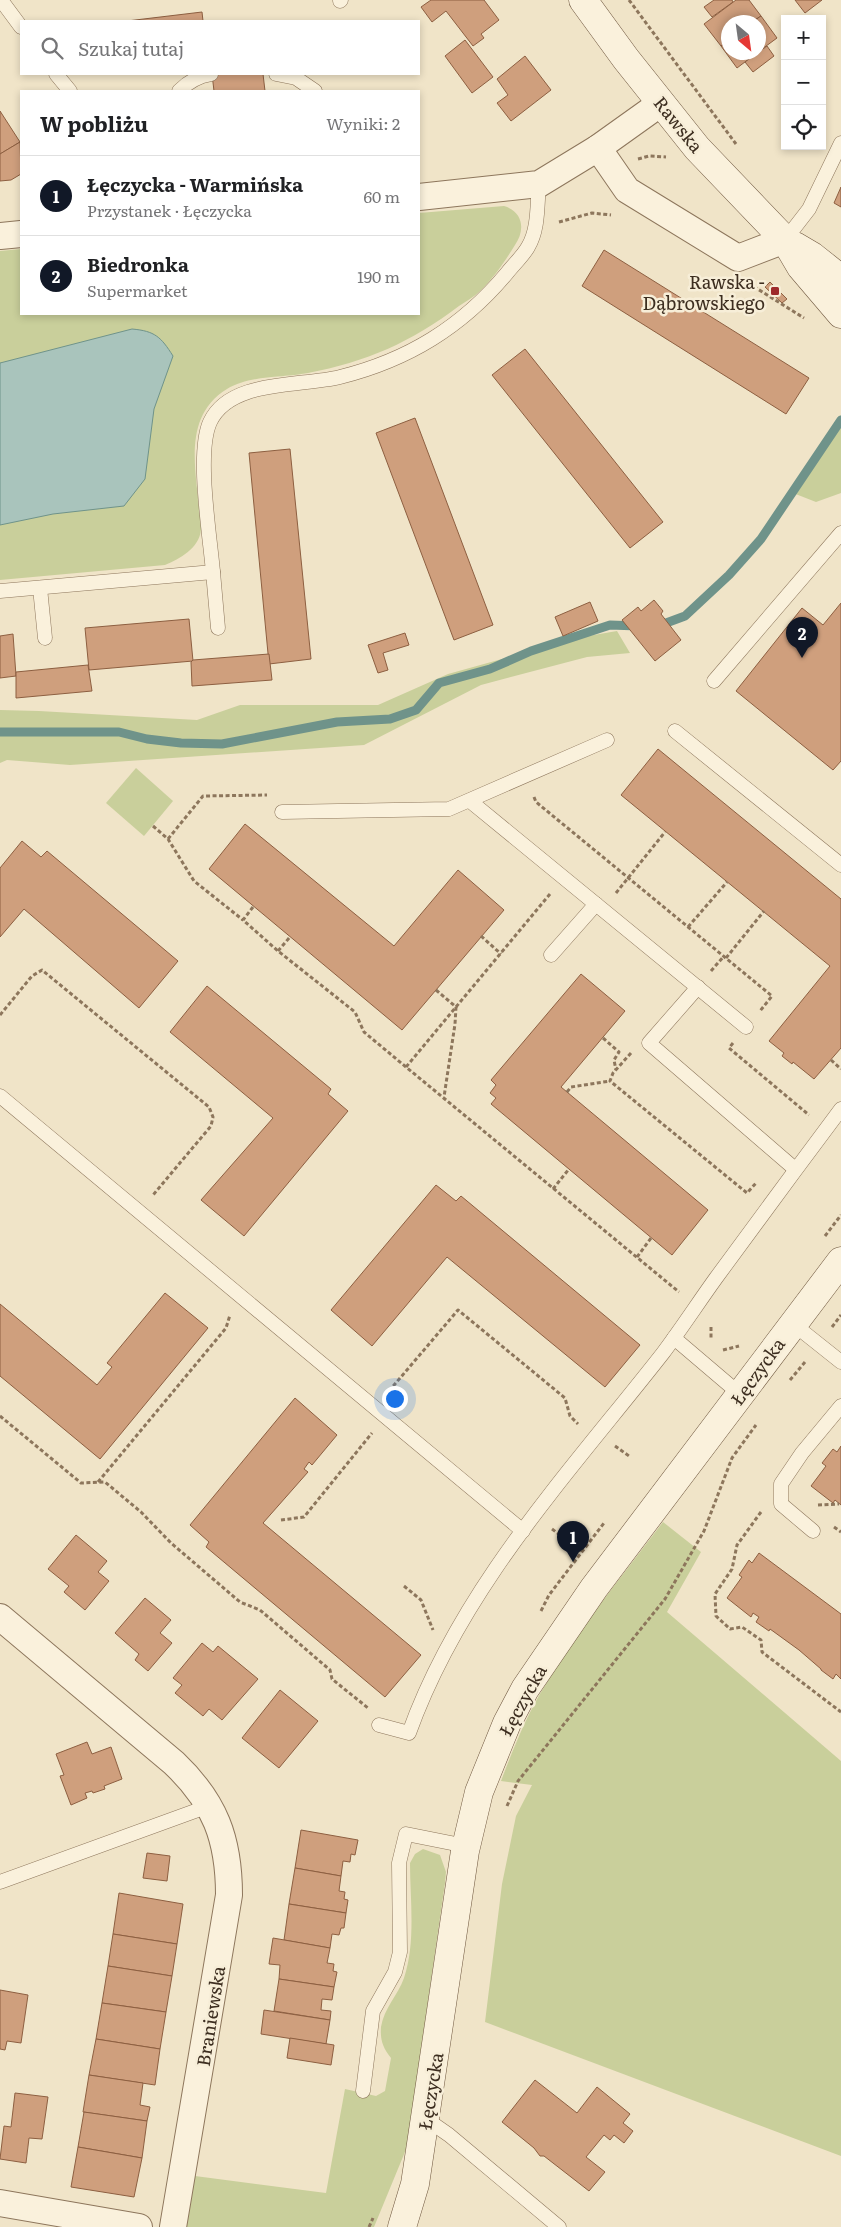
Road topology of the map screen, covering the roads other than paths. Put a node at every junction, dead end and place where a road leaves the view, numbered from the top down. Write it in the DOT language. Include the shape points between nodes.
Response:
graph roads {
  1 [pos="1,0"];
  2 [pos="583,0"];
  3 [pos="20,26"];
  4 [pos="57,75"];
  5 [pos="206,75"];
  6 [pos="281,75"];
  7 [pos="62,90"];
  8 [pos="69,90"];
  9 [pos="180,90"];
  10 [pos="314,90"];
  11 [pos="661,103"];
  12 [pos="841,143"];
  13 [pos="598,148"];
  14 [pos="539,184"];
  15 [pos="420,197"];
  16 [pos="20,234"];
  17 [pos="0,236"];
  18 [pos="785,240"];
  19 [pos="841,279"];
  20 [pos="841,314"];
  21 [pos="841,533"];
  22 [pos="213,572"];
  23 [pos="40,588"];
  24 [pos="0,591"];
  25 [pos="218,628"];
  26 [pos="45,638"];
  27 [pos="714,681"];
  28 [pos="675,730"];
  29 [pos="607,740"];
  30 [pos="470,801"];
  31 [pos="282,812"];
  32 [pos="841,865"];
  33 [pos="591,909"];
  34 [pos="551,955"];
  35 [pos="698,987"];
  36 [pos="746,1027"];
  37 [pos="0,1096"];
  38 [pos="841,1109"];
  39 [pos="796,1169"];
  40 [pos="841,1261"];
  41 [pos="792,1323"];
  42 [pos="674,1338"];
  43 [pos="841,1362"];
  44 [pos="741,1395"];
  45 [pos="841,1406"];
  46 [pos="523,1531"];
  47 [pos="813,1532"];
  48 [pos="0,1617"];
  49 [pos="379,1725"];
  50 [pos="209,1806"];
  51 [pos="466,1846"];
  52 [pos="0,1882"];
  53 [pos="363,2091"];
  54 [pos="426,2119"];
  55 [pos="0,2203"];
  56 [pos="139,2227"];
  57 [pos="174,2227"];
  58 [pos="402,2227"];
  59 [pos="559,2227"];
  1 -- 3 [label="lane"];
  2 -- 11 [label="main road, Rawska"];
  4 -- 7 [label="lane"];
  4 -- 8 [label="lane"];
  5 -- 9 [label="lane" via="188,82"];
  6 -- 10 [label="lane" via="296,78"];
  11 -- 13 [label="street"];
  11 -- 18 [label="main road, Rawska" via="697,148"];
  12 -- 18 [label="lane" via="809,209"];
  13 -- 14 [label="street"];
  13 -- 18 [label="street" via="627,190 738,258"];
  14 -- 15 [label="street"];
  14 -- 22 [label="lane" via="536,223 529,246 496,286 452,327 404,355 339,377 248,391 224,402 210,422 203,450"];
  16 -- 17 [label="street"];
  18 -- 19 [label="main road, Rawska"];
  18 -- 20 [label="main road, Rawska" via="801,266"];
  21 -- 27 [label="lane"];
  22 -- 23 [label="lane"];
  22 -- 25 [label="lane"];
  23 -- 24 [label="lane"];
  23 -- 26 [label="lane"];
  28 -- 32 [label="lane"];
  29 -- 30 [label="lane"];
  30 -- 31 [label="lane" via="449,809"];
  30 -- 33 [label="lane"];
  33 -- 34 [label="lane"];
  33 -- 35 [label="lane"];
  35 -- 36 [label="lane"];
  35 -- 39 [label="lane" via="650,1043"];
  37 -- 46 [label="lane"];
  38 -- 39 [label="lane"];
  39 -- 42 [label="lane"];
  40 -- 41 [label="main road, Łęczycka"];
  41 -- 43 [label="lane"];
  41 -- 44 [label="main road, Łęczycka"];
  42 -- 44 [label="lane"];
  42 -- 46 [label="lane"];
  44 -- 51 [label="main road, Łęczycka" via="594,1588 525,1689 490,1762"];
  45 -- 47 [label="lane" via="781,1484 781,1504"];
  46 -- 49 [label="lane" via="454,1633 410,1733"];
  48 -- 50 [label="street, Braniewska" via="174,1763 195,1783"];
  50 -- 52 [label="lane"];
  50 -- 57 [label="street, Braniewska" via="221,1832 226,1854 229,1895"];
  51 -- 53 [label="lane" via="406,1834 399,1862 400,1952 395,1972 372,2011"];
  51 -- 54 [label="main road, Łęczycka"];
  54 -- 58 [label="main road, Łęczycka" via="415,2184"];
  54 -- 59 [label="lane"];
  55 -- 56 [label="street"];
}
